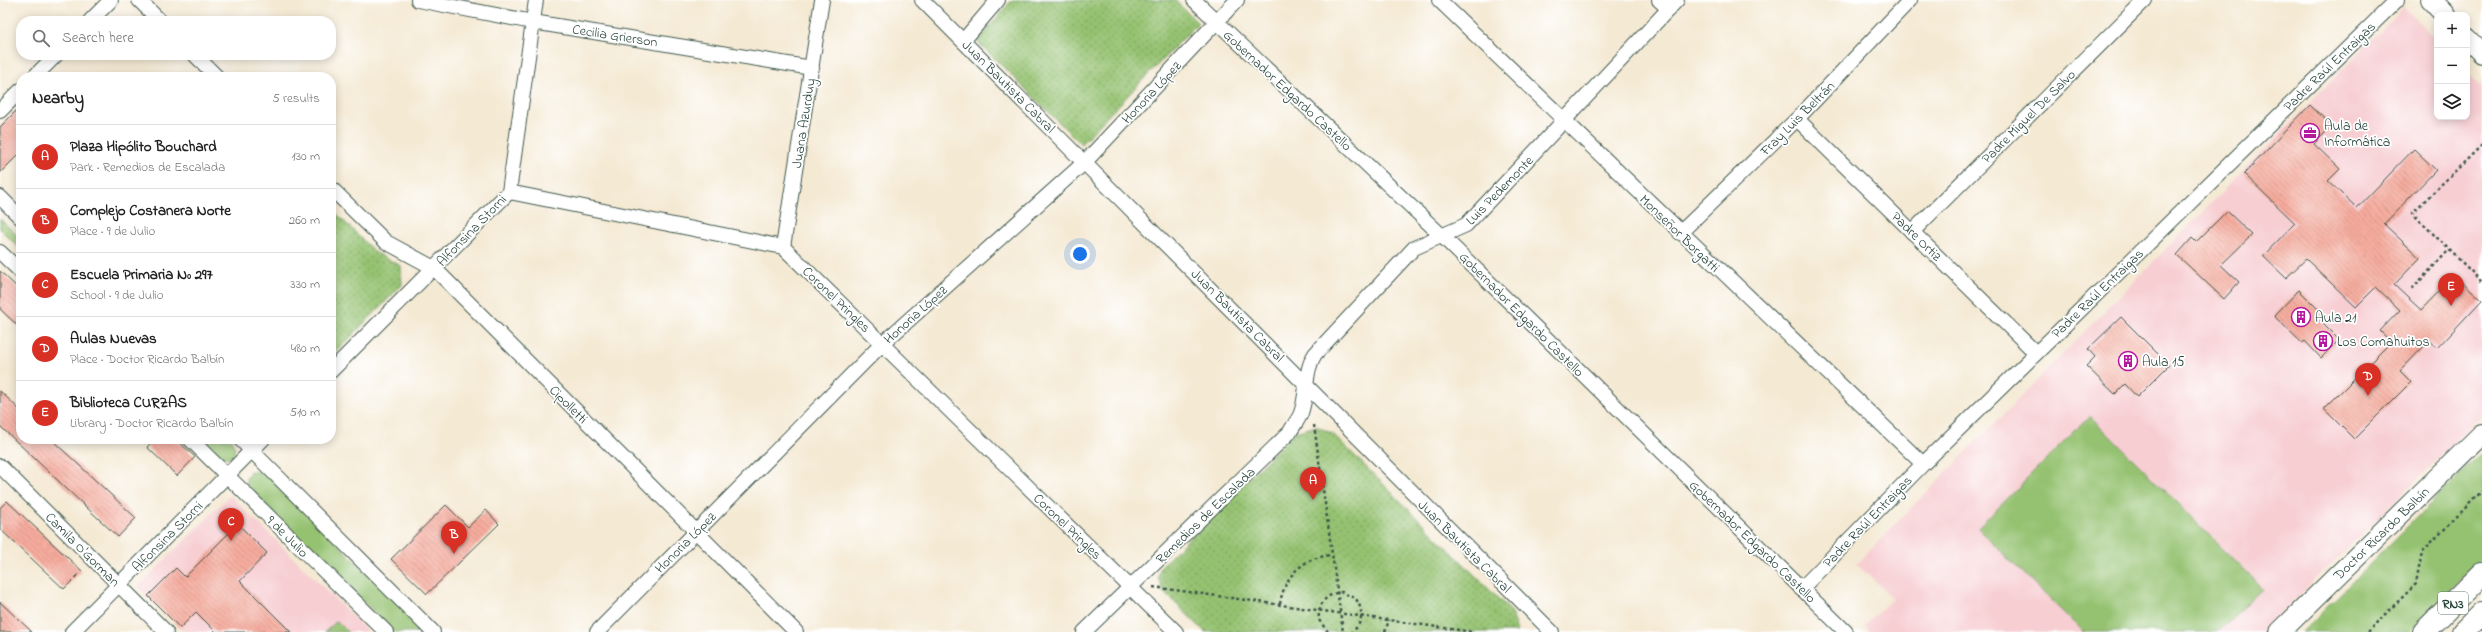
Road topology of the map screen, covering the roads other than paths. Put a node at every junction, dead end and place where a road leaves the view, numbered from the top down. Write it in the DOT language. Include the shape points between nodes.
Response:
graph roads {
  1 [pos="111,0"];
  2 [pos="138,0"];
  3 [pos="418,0"];
  4 [pos="536,0"];
  5 [pos="822,0"];
  6 [pos="922,0"];
  7 [pos="998,0"];
  8 [pos="1194,0"];
  9 [pos="1237,0"];
  10 [pos="1439,0"];
  11 [pos="1910,0"];
  12 [pos="2145,0"];
  13 [pos="2397,0"];
  14 [pos="2431,0"];
  15 [pos="1668,3"];
  16 [pos="2442,12"];
  17 [pos="95,16"];
  18 [pos="155,16"];
  19 [pos="532,22"];
  20 [pos="1216,22"];
  21 [pos="2470,41"];
  22 [pos="963,42"];
  23 [pos="2482,53"];
  24 [pos="51,60"];
  25 [pos="200,60"];
  26 [pos="812,68"];
  27 [pos="39,72"];
  28 [pos="213,72"];
  29 [pos="16,95"];
  30 [pos="0,111"];
  31 [pos="1566,120"];
  32 [pos="1797,120"];
  33 [pos="1085,162"];
  34 [pos="509,192"];
  35 [pos="336,193"];
  36 [pos="0,197"];
  37 [pos="16,213"];
  38 [pos="1912,232"];
  39 [pos="1680,233"];
  40 [pos="1442,236"];
  41 [pos="783,247"];
  42 [pos="0,252"];
  43 [pos="16,267"];
  44 [pos="434,268"];
  45 [pos="882,344"];
  46 [pos="2036,353"];
  47 [pos="336,366"];
  48 [pos="1307,387"];
  49 [pos="2482,434"];
  50 [pos="195,444"];
  51 [pos="245,444"];
  52 [pos="258,444"];
  53 [pos="252,450"];
  54 [pos="1923,464"];
  55 [pos="0,466"];
  56 [pos="227,476"];
  57 [pos="695,531"];
  58 [pos="2482,574"];
  59 [pos="119,585"];
  60 [pos="1133,586"];
  61 [pos="1801,589"];
  62 [pos="2482,613"];
  63 [pos="72,632"];
  64 [pos="166,632"];
  65 [pos="386,632"];
  66 [pos="433,632"];
  67 [pos="597,632"];
  68 [pos="796,632"];
  69 [pos="1084,632"];
  70 [pos="1176,632"];
  71 [pos="1552,632"];
  72 [pos="1846,632"];
  73 [pos="2280,632"];
  74 [pos="2424,632"];
  75 [pos="2463,632"];
  1 -- 17 [label="street"];
  2 -- 18 [label="street"];
  3 -- 19 [label="street, Cecilia Grierson"];
  4 -- 19 [label="street, Alfonsina Storni"];
  5 -- 26 [label="street, Juana Azurduy"];
  6 -- 22 [label="street, Juan Bautista Cabral"];
  7 -- 22 [label="street"];
  8 -- 20 [label="street, Gobernador Edgardo Castello"];
  9 -- 20 [label="street, Honoria López"];
  10 -- 31 [label="street, Monseñor Borgatti"];
  11 -- 32 [label="street, Fray Luis Beltrán"];
  12 -- 38 [label="street, Padre Miguel De Salvo"];
  13 -- 46 [label="street, Padre Raúl Entraigas"];
  14 -- 16 [label="street"];
  15 -- 31 [label="street, Luis Pedemonte"];
  19 -- 26 [label="street, Cecilia Grierson"];
  19 -- 34 [label="street, Alfonsina Storni"];
  20 -- 33 [label="street, Honoria López"];
  20 -- 40 [label="street, Gobernador Edgardo Castello"];
  21 -- 23 [label="street"];
  22 -- 33 [label="street, Juan Bautista Cabral"];
  24 -- 27 [label="street"];
  25 -- 28 [label="street"];
  26 -- 41 [label="street, Juana Azurduy"];
  29 -- 30 [label="street"];
  31 -- 39 [label="street, Monseñor Borgatti"];
  31 -- 40 [label="street, Luis Pedemonte" via="1466,225"];
  32 -- 38 [label="street, Padre Ortiz"];
  32 -- 39 [label="street, Fray Luis Beltrán"];
  33 -- 45 [label="street, Honoria López"];
  33 -- 48 [label="street, Juan Bautista Cabral"];
  34 -- 41 [label="street"];
  34 -- 44 [label="street, Alfonsina Storni"];
  35 -- 44 [label="street, Cipolletti" via="386,242"];
  36 -- 37 [label="street"];
  38 -- 46 [label="street, Padre Ortiz"];
  39 -- 54 [label="street, Monseñor Borgatti"];
  40 -- 48 [label="street, Luis Pedemonte" via="1414,248 1315,354 1309,363"];
  40 -- 61 [label="street, Gobernador Edgardo Castello"];
  41 -- 45 [label="street, Coronel Pringles"];
  42 -- 43 [label="street"];
  44 -- 47 [label="street, Alfonsina Storni"];
  44 -- 57 [label="street, Cipolletti"];
  45 -- 57 [label="street, Honoria López"];
  45 -- 60 [label="street, Coronel Pringles"];
  46 -- 54 [label="street, Padre Raúl Entraigas"];
  48 -- 60 [label="street, Remedios de Escalada" via="1301,413 1290,432"];
  48 -- 71 [label="street, Juan Bautista Cabral"];
  49 -- 73 [label="street, Doctor Ricardo Balbín"];
  50 -- 56 [label="street, 9 de Julio"];
  51 -- 53 [label="street"];
  52 -- 53 [label="street, Alfonsina Storni"];
  53 -- 56 [label="street, Alfonsina Storni"];
  53 -- 66 [label="street"];
  54 -- 61 [label="street, Padre Raúl Entraigas"];
  55 -- 59 [label="street, Camila O'Gorman"];
  56 -- 59 [label="street, Alfonsina Storni"];
  56 -- 65 [label="street, 9 de Julio"];
  57 -- 67 [label="street, Honoria López"];
  57 -- 68 [label="street, Cipolletti"];
  58 -- 74 [label="highway, RN3"];
  59 -- 63 [label="street, Alfonsina Storni"];
  59 -- 64 [label="street, Camila O'Gorman"];
  60 -- 69 [label="street, Remedios de Escalada"];
  60 -- 70 [label="street, Coronel Pringles"];
  61 -- 72 [label="street, Gobernador Edgardo Castello"];
  62 -- 75 [label="highway, RN3"];
}
